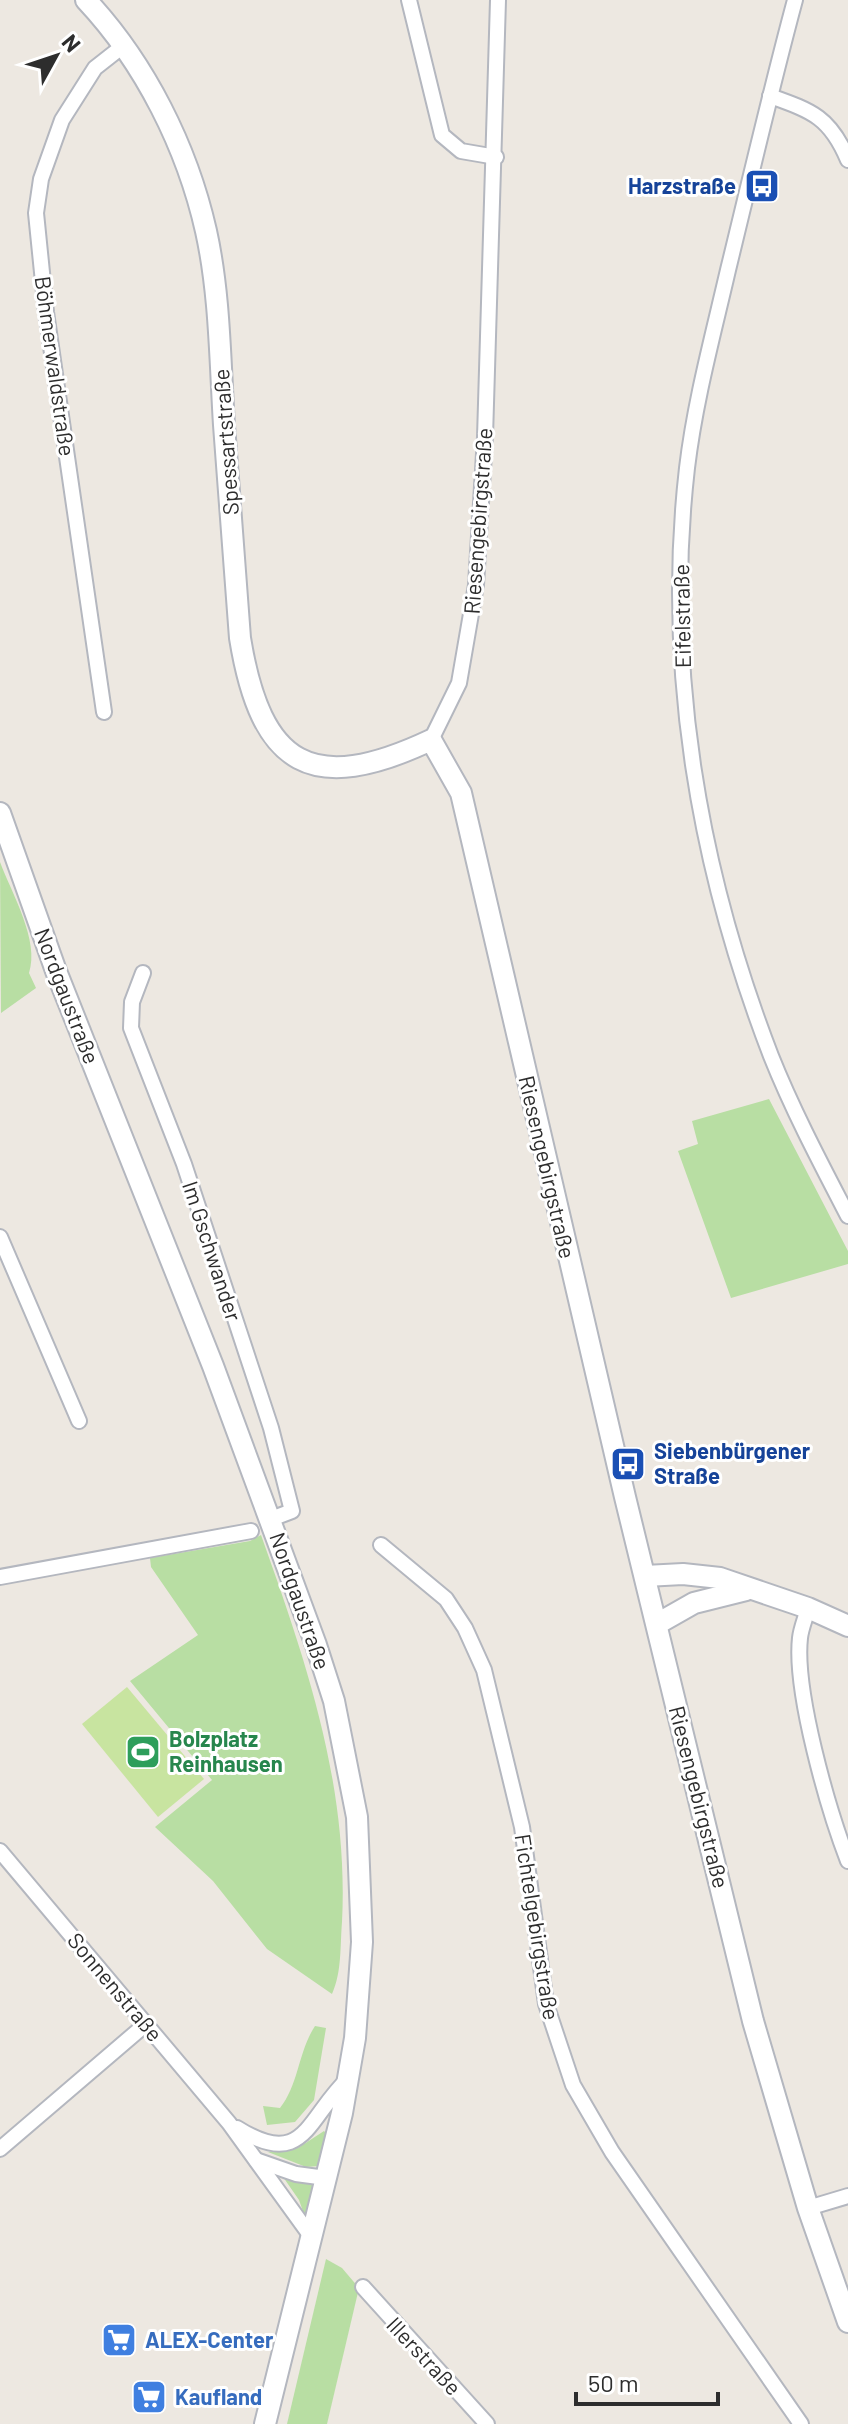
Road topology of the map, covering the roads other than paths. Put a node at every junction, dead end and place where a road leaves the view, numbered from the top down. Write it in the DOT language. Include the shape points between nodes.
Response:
graph roads {
  1 [pos="86,0"];
  2 [pos="409,0"];
  3 [pos="498,0"];
  4 [pos="795,0"];
  5 [pos="123,46"];
  6 [pos="770,96"];
  7 [pos="496,157"];
  8 [pos="848,160"];
  9 [pos="104,712"];
  10 [pos="431,740"];
  11 [pos="0,813"];
  12 [pos="143,973"];
  13 [pos="848,1216"];
  14 [pos="0,1237"];
  15 [pos="79,1421"];
  16 [pos="271,1519"];
  17 [pos="251,1531"];
  18 [pos="381,1545"];
  19 [pos="645,1576"];
  20 [pos="0,1577"];
  21 [pos="746,1590"];
  22 [pos="808,1608"];
  23 [pos="657,1624"];
  24 [pos="848,1626"];
  25 [pos="0,1851"];
  26 [pos="848,1861"];
  27 [pos="146,2024"];
  28 [pos="349,2078"];
  29 [pos="229,2123"];
  30 [pos="0,2149"];
  31 [pos="256,2160"];
  32 [pos="326,2178"];
  33 [pos="848,2196"];
  34 [pos="808,2208"];
  35 [pos="310,2235"];
  36 [pos="363,2287"];
  37 [pos="848,2322"];
  38 [pos="265,2424"];
  39 [pos="487,2424"];
  40 [pos="801,2424"];
  1 -- 5 [label="street, Spessartstraße"];
  2 -- 7 [label="street" via="442,135 461,151"];
  3 -- 7 [label="street, Riesengebirgstraße"];
  4 -- 6 [label="street, Eifelstraße"];
  5 -- 9 [label="street, Böhmerwaldstraße" via="95,68 62,120 41,179 36,213"];
  5 -- 10 [label="street, Spessartstraße" via="179,148 206,232 216,302 240,638 247,684 260,718 291,753 340,769 389,759"];
  6 -- 8 [label="street" via="811,111 831,127"];
  6 -- 13 [label="street, Eifelstraße" via="699,393 687,467 681,645 696,789 727,925 772,1058"];
  7 -- 10 [label="street, Riesengebirgstraße" via="476,585 459,683"];
  10 -- 19 [label="street, Riesengebirgstraße" via="461,793"];
  11 -- 16 [label="street, Nordgaustraße" via="56,971"];
  12 -- 16 [label="street, Im Gschwander" via="132,1002 131,1028 184,1164 271,1428 292,1511"];
  14 -- 15 [label="street"];
  16 -- 28 [label="street, Nordgaustraße" via="334,1701 357,1817 362,1942"];
  17 -- 20 [label="street"];
  18 -- 40 [label="street, Fichtelgebirgstraße" via="446,1599 484,1670 522,1827 546,2004 573,2085 612,2152"];
  19 -- 21 [label="street" via="720,1578"];
  19 -- 23 [label="street, Riesengebirgstraße"];
  21 -- 22 [label="street"];
  21 -- 23 [label="street" via="694,1603"];
  22 -- 24 [label="street"];
  22 -- 26 [label="street" via="800,1639 804,1691"];
  23 -- 34 [label="street, Riesengebirgstraße" via="753,2021"];
  25 -- 27 [label="street, Sonnenstraße"];
  27 -- 29 [label="street, Sonnenstraße"];
  27 -- 30 [label="street"];
  28 -- 29 [label="street, Sonnenstraße" via="326,2099 309,2131 291,2143 260,2142"];
  28 -- 32 [label="street, Nordgaustraße"];
  29 -- 31 [label="street, Sonnenstraße"];
  31 -- 32 [label="street"];
  31 -- 35 [label="street, Sonnenstraße"];
  32 -- 35 [label="street, Nordgaustraße"];
  33 -- 34 [label="street"];
  34 -- 37 [label="street, Riesengebirgstraße"];
  35 -- 38 [label="street, Nordgaustraße"];
  36 -- 39 [label="street, Illerstraße"];
}
